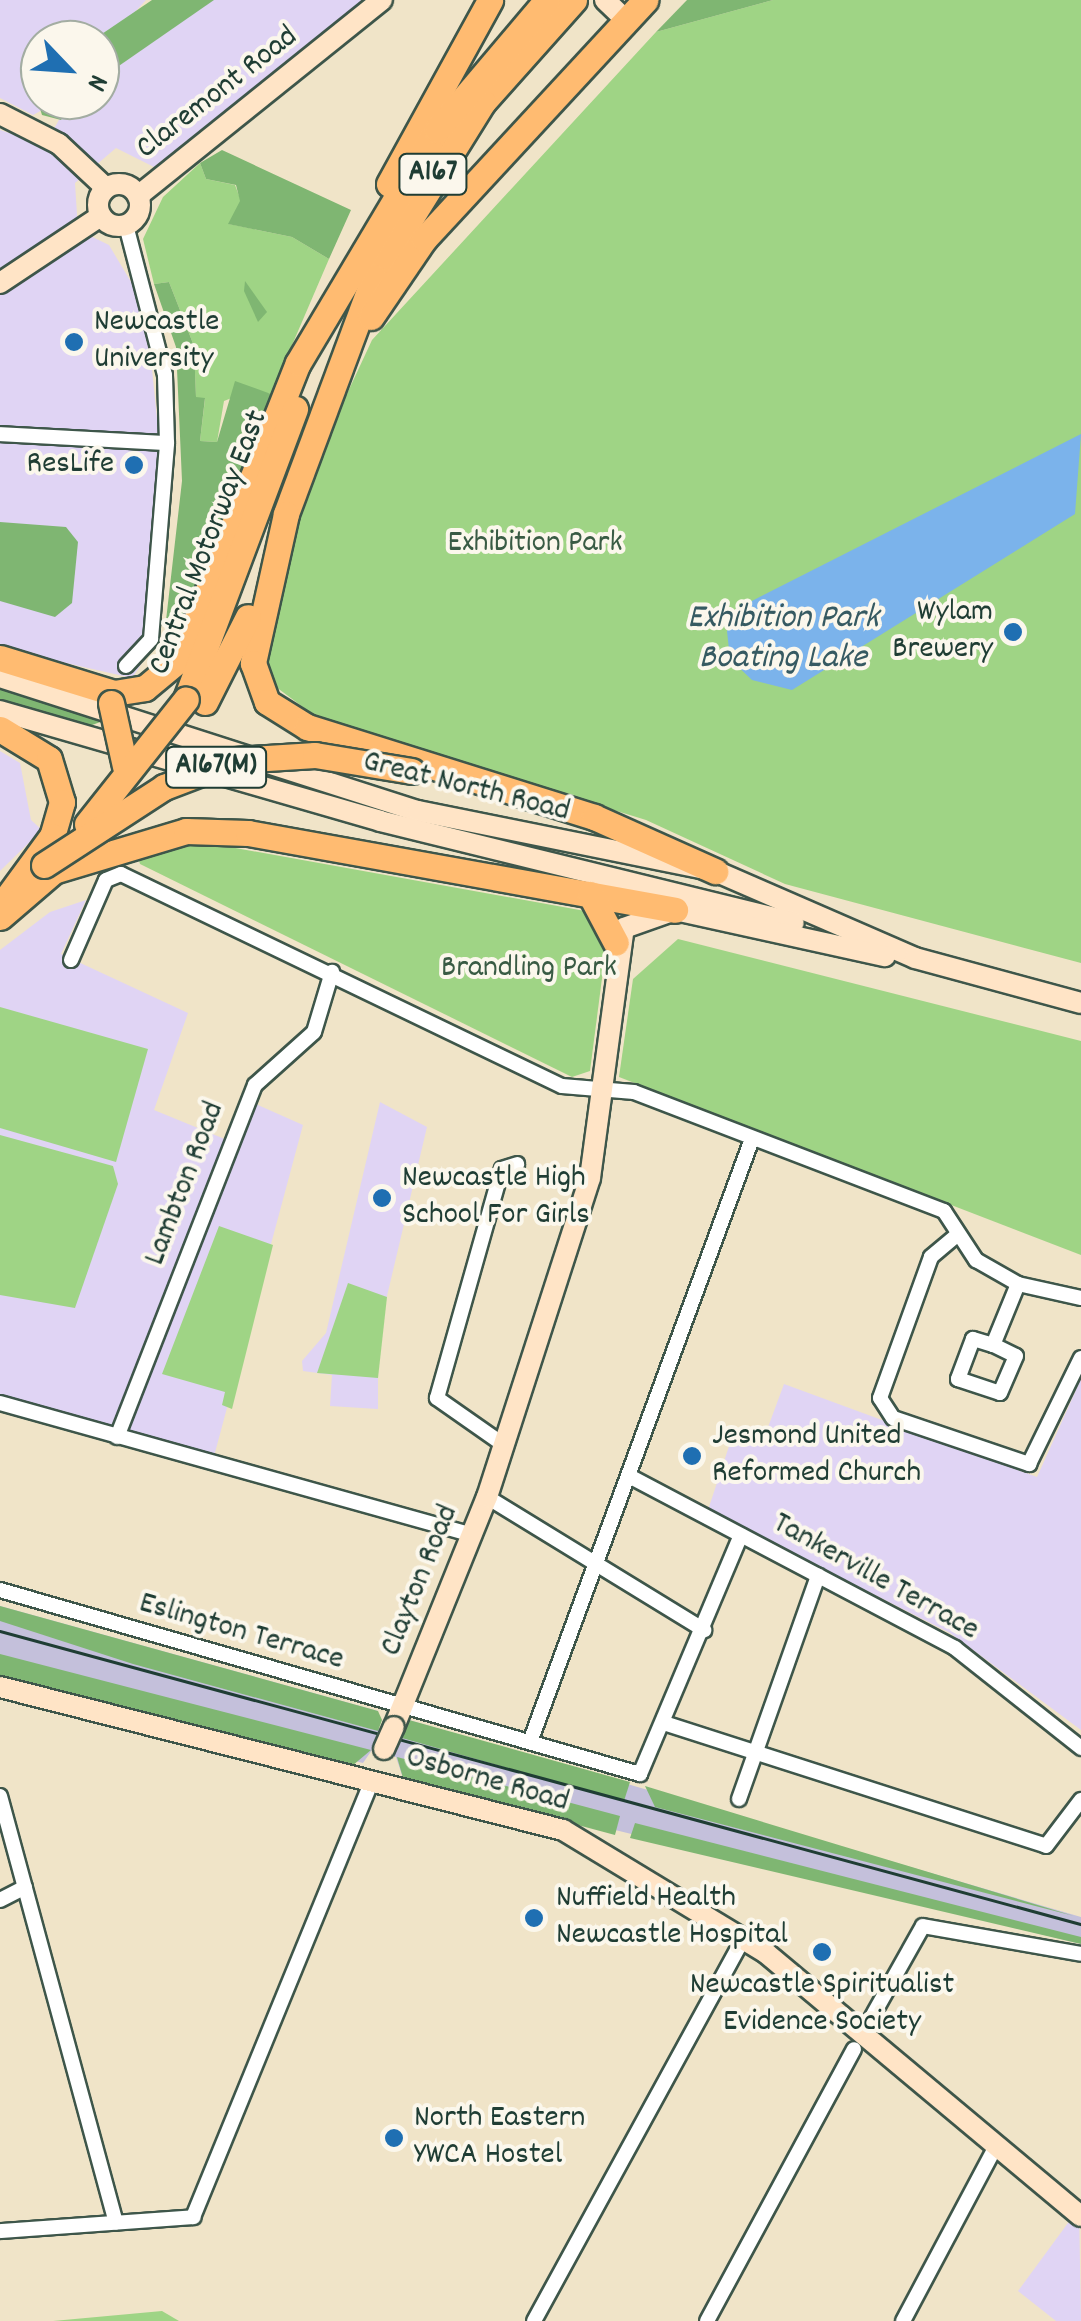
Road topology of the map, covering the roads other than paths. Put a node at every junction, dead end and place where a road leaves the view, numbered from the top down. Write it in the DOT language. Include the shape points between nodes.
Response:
graph roads {
  1 [pos="382,0"];
  2 [pos="490,0"];
  3 [pos="546,0"];
  4 [pos="574,0"];
  5 [pos="645,0"];
  6 [pos="616,10"];
  7 [pos="0,114"];
  8 [pos="106,188"];
  9 [pos="138,196"];
  10 [pos="101,216"];
  11 [pos="126,225"];
  12 [pos="364,250"];
  13 [pos="0,283"];
  14 [pos="314,368"];
  15 [pos="297,412"];
  16 [pos="0,434"];
  17 [pos="167,442"];
  18 [pos="286,514"];
  19 [pos="0,658"];
  20 [pos="126,666"];
  21 [pos="0,677"];
  22 [pos="103,696"];
  23 [pos="195,701"];
  24 [pos="0,710"];
  25 [pos="0,729"];
  26 [pos="449,776"];
  27 [pos="415,820"];
  28 [pos="442,827"];
  29 [pos="91,837"];
  30 [pos="49,868"];
  31 [pos="715,872"];
  32 [pos="590,894"];
  33 [pos="3,905"];
  34 [pos="675,910"];
  35 [pos="616,944"];
  36 [pos="885,956"];
  37 [pos="915,958"];
  38 [pos="72,960"];
  39 [pos="332,972"];
  40 [pos="1081,1003"];
  41 [pos="599,1089"];
  42 [pos="752,1138"];
  43 [pos="517,1164"];
  44 [pos="957,1235"];
  45 [pos="1018,1284"];
  46 [pos="1081,1298"];
  47 [pos="994,1345"];
  48 [pos="1081,1358"];
  49 [pos="0,1403"];
  50 [pos="116,1436"];
  51 [pos="504,1446"];
  52 [pos="629,1476"];
  53 [pos="488,1497"];
  54 [pos="741,1535"];
  55 [pos="472,1536"];
  56 [pos="598,1562"];
  57 [pos="818,1576"];
  58 [pos="0,1590"];
  59 [pos="704,1630"];
  60 [pos="0,1687"];
  61 [pos="397,1718"];
  62 [pos="667,1724"];
  63 [pos="530,1742"];
  64 [pos="1081,1748"];
  65 [pos="755,1752"];
  66 [pos="372,1780"];
  67 [pos="0,1796"];
  68 [pos="739,1799"];
  69 [pos="1081,1800"];
  70 [pos="26,1887"];
  71 [pos="0,1900"];
  72 [pos="744,1938"];
  73 [pos="1081,1954"];
  74 [pos="859,2040"];
  75 [pos="997,2144"];
  76 [pos="1078,2208"];
  77 [pos="116,2223"];
  78 [pos="0,2232"];
  79 [pos="534,2321"];
  80 [pos="707,2321"];
  81 [pos="903,2321"];
  1 -- 9 [label="main road, Claremont Road"];
  2 -- 12 [label="highway" via="420,116"];
  3 -- 12 [label="highway, A167" via="484,64"];
  4 -- 14 [label="highway, A167" via="440,163"];
  5 -- 6 [label="highway"];
  6 -- 14 [label="highway"];
  7 -- 8 [label="main road" via="58,144"];
  8 -- 9 [label="main road" via="123,184"];
  8 -- 10 [label="main road"];
  9 -- 11 [label="main road"];
  10 -- 11 [label="main road"];
  10 -- 13 [label="main road"];
  11 -- 17 [label="street" via="165,375"];
  12 -- 14 [label="highway, A167"];
  14 -- 15 [label="highway, A167"];
  14 -- 15 [label="highway"];
  15 -- 18 [label="highway, A167"];
  15 -- 22 [label="highway" via="182,658 135,692"];
  15 -- 23 [label="highway, Central Motorway East / A167(M)"];
  16 -- 17 [label="street"];
  17 -- 20 [label="street" via="151,640"];
  18 -- 23 [label="highway, Central Motorway East / A167(M)"];
  18 -- 26 [label="highway" via="253,643 256,679 284,714"];
  19 -- 22 [label="highway"];
  21 -- 27 [label="main road, Great North Road"];
  22 -- 29 [label="highway, A167(M), bridge" via="125,766"];
  23 -- 29 [label="highway, Central Motorway East / A167(M)"];
  23 -- 30 [label="highway, Central Motorway East / A167(M), bridge"];
  24 -- 27 [label="main road, Great North Road"];
  25 -- 33 [label="highway, A167(M)" via="49,758 62,802 52,836"];
  26 -- 30 [label="highway, A167(M), bridge" via="314,755 235,760 164,787"];
  26 -- 31 [label="highway" via="635,832"];
  27 -- 28 [label="main road, Great North Road"];
  28 -- 31 [label="main road, Great North Road"];
  28 -- 36 [label="main road, Great North Road" via="754,908"];
  29 -- 30 [label="highway, Central Motorway East / A167(M)"];
  30 -- 32 [label="highway, A167(M)" via="186,831 406,858"];
  30 -- 33 [label="highway, Central Motorway East / A167(M)"];
  31 -- 37 [label="main road, Great North Road"];
  32 -- 34 [label="highway, A167(M)"];
  32 -- 35 [label="highway"];
  34 -- 35 [label="main road" via="640,916"];
  34 -- 36 [label="main road"];
  35 -- 41 [label="main road, Clayton Road"];
  36 -- 37 [label="main road, Great North Road"];
  37 -- 40 [label="main road, Great North Road"];
  38 -- 39 [label="street" via="106,880 121,874"];
  39 -- 41 [label="street" via="562,1086"];
  39 -- 50 [label="street, Lambton Road" via="314,1032 254,1085"];
  41 -- 42 [label="street" via="634,1092"];
  41 -- 51 [label="main road, Clayton Road" via="590,1178"];
  42 -- 44 [label="street" via="944,1211"];
  42 -- 52 [label="street"];
  43 -- 51 [label="street" via="502,1169 438,1398"];
  44 -- 45 [label="street" via="976,1260"];
  44 -- 48 [label="street" via="931,1257 880,1398 893,1418 1028,1464"];
  45 -- 46 [label="street"];
  45 -- 47 [label="street"];
  47 -- 47 [label="street" via="1016,1356 1000,1394 958,1379 973,1339"];
  49 -- 50 [label="street"];
  50 -- 55 [label="street"];
  51 -- 53 [label="main road, Clayton Road"];
  52 -- 54 [label="street, Tankerville Terrace"];
  52 -- 56 [label="street"];
  53 -- 55 [label="main road, Clayton Road"];
  53 -- 56 [label="street"];
  54 -- 57 [label="street, Tankerville Terrace"];
  54 -- 59 [label="street"];
  55 -- 61 [label="main road, Clayton Road"];
  56 -- 59 [label="street"];
  56 -- 63 [label="street"];
  57 -- 64 [label="street, Tankerville Terrace" via="956,1648"];
  57 -- 65 [label="street"];
  58 -- 61 [label="street, Eslington Terrace"];
  59 -- 62 [label="street"];
  60 -- 66 [label="main road, Osborne Road"];
  61 -- 63 [label="street, Eslington Terrace"];
  61 -- 66 [label="main road, Clayton Road, bridge"];
  62 -- 63 [label="street, Eslington Terrace" via="640,1774"];
  62 -- 65 [label="street"];
  65 -- 68 [label="street"];
  65 -- 69 [label="street" via="1046,1846"];
  66 -- 72 [label="main road, Osborne Road" via="563,1830"];
  66 -- 77 [label="street, Clayton Road" via="193,2217"];
  67 -- 70 [label="street"];
  70 -- 71 [label="street"];
  70 -- 77 [label="street"];
  72 -- 74 [label="main road, Osborne Road"];
  72 -- 79 [label="street"];
  73 -- 74 [label="street" via="924,1926"];
  74 -- 75 [label="main road, Osborne Road"];
  74 -- 80 [label="street"];
  75 -- 76 [label="main road, Osborne Road"];
  75 -- 81 [label="street"];
  77 -- 78 [label="street"];
}
